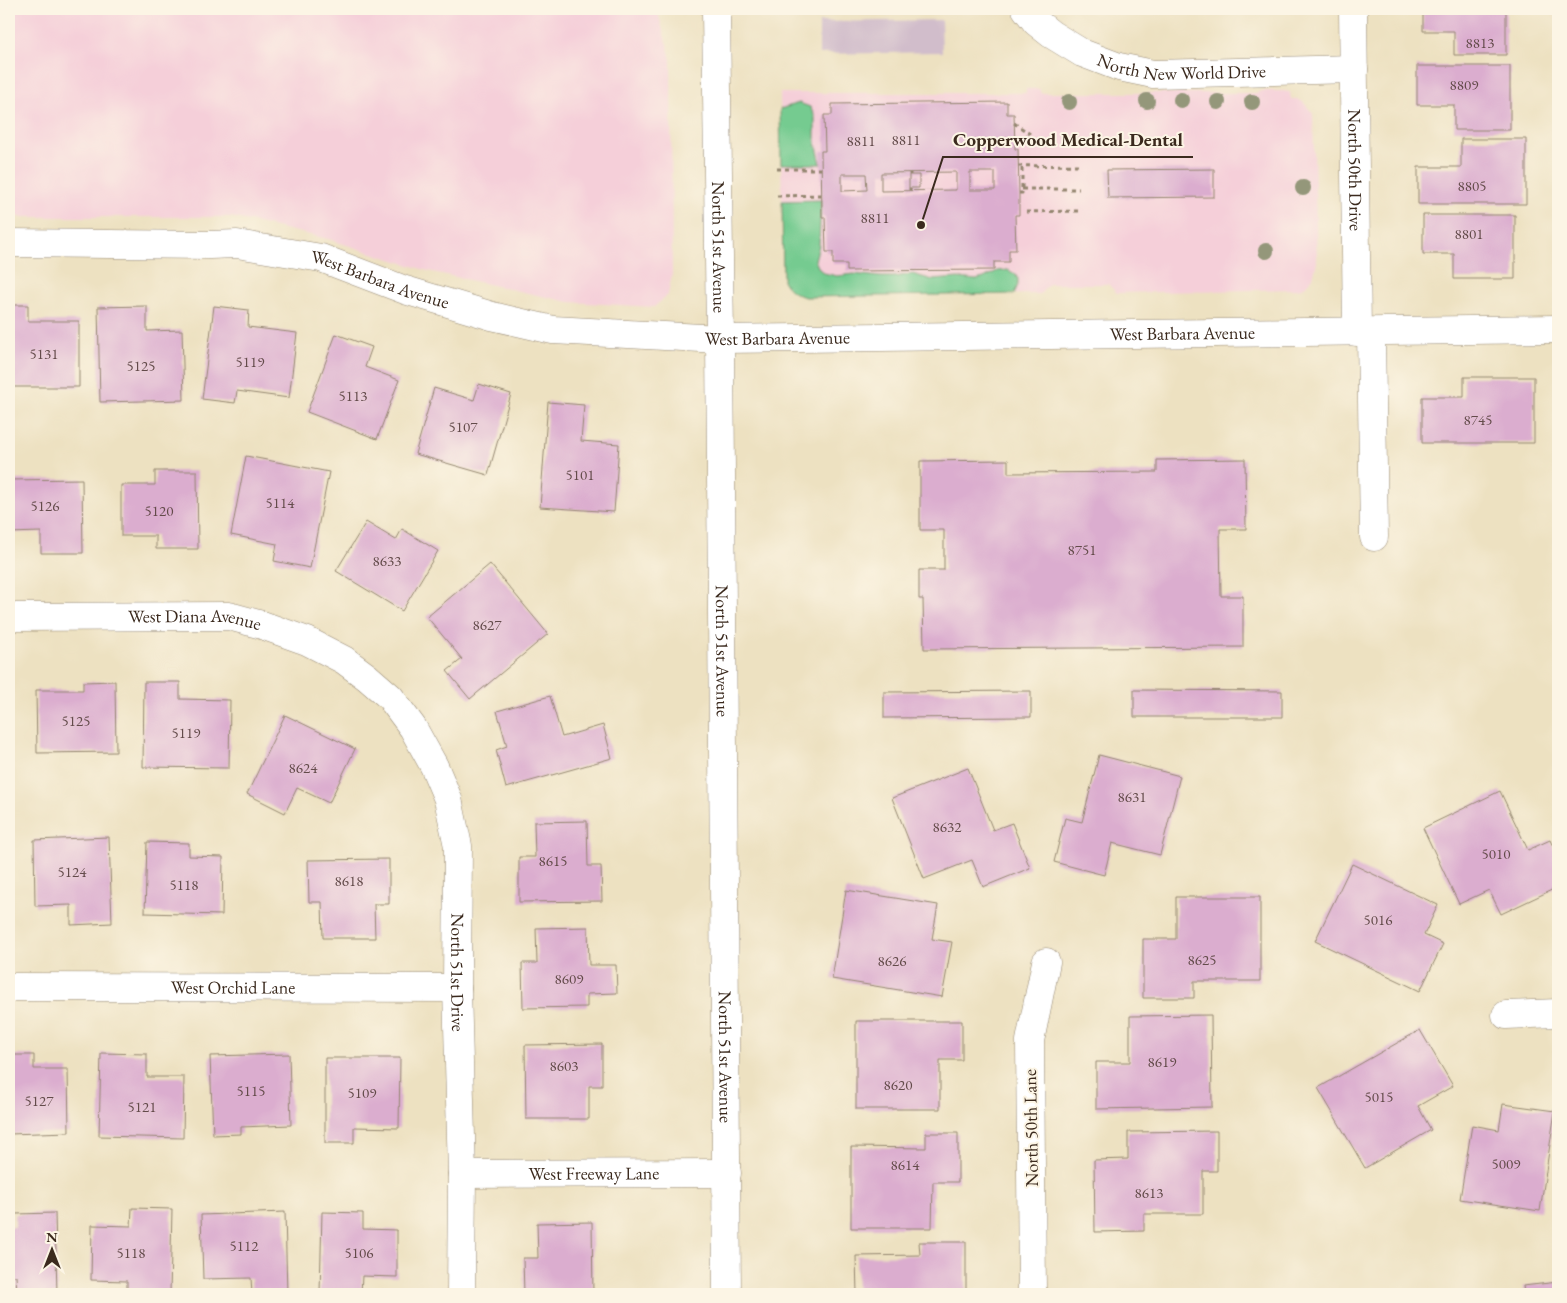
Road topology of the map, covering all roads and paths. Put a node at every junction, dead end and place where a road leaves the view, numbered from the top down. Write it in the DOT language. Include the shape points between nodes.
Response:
graph roads {
  1 [pos="716,9"];
  2 [pos="1026,9"];
  3 [pos="1353,9"];
  4 [pos="1354,69"];
  5 [pos="1014,122"];
  6 [pos="1030,134"];
  7 [pos="1078,165"];
  8 [pos="822,168"];
  9 [pos="777,169"];
  10 [pos="1022,189"];
  11 [pos="1079,189"];
  12 [pos="1019,194"];
  13 [pos="822,195"];
  14 [pos="777,196"];
  15 [pos="1079,211"];
  16 [pos="1026,212"];
  17 [pos="9,243"];
  18 [pos="1558,329"];
  19 [pos="1364,332"];
  20 [pos="720,339"];
  21 [pos="1374,537"];
  22 [pos="9,617"];
  23 [pos="367,677"];
  24 [pos="1046,962"];
  25 [pos="9,987"];
  26 [pos="457,988"];
  27 [pos="1558,1013"];
  28 [pos="1506,1015"];
  29 [pos="727,1173"];
  30 [pos="462,1174"];
  31 [pos="461,1294"];
  32 [pos="727,1294"];
  33 [pos="1032,1294"];
  1 -- 20 [label="street, North 51st Avenue"];
  2 -- 4 [label="street, North New World Drive" via="1051,34 1082,53 1119,67 1152,74"];
  3 -- 4 [label="street, North 50th Drive"];
  4 -- 19 [label="street, North 50th Drive"];
  5 -- 6 [label="path"];
  7 -- 10 [label="path" via="1020,166"];
  8 -- 9 [label="path"];
  10 -- 11 [label="path"];
  10 -- 12 [label="path" via="1022,194"];
  13 -- 14 [label="path"];
  15 -- 16 [label="path"];
  17 -- 20 [label="street, West Barbara Avenue" via="237,244 321,258 405,290 553,330"];
  18 -- 19 [label="street, West Barbara Avenue"];
  19 -- 20 [label="street, West Barbara Avenue"];
  19 -- 21 [label="street, North 50th Drive"];
  20 -- 29 [label="street, North 51st Avenue"];
  22 -- 23 [label="street, West Diana Avenue" via="229,616 308,641 344,660"];
  23 -- 26 [label="street, North 51st Drive" via="390,697 413,728 448,799 458,846"];
  24 -- 33 [label="street, North 50th Lane" via="1030,1041"];
  25 -- 26 [label="street, West Orchid Lane"];
  26 -- 30 [label="street, North 51st Drive"];
  27 -- 28 [label="street"];
  29 -- 30 [label="street, West Freeway Lane"];
  29 -- 32 [label="street, North 51st Avenue"];
  30 -- 31 [label="street, North 51st Drive"];
}
